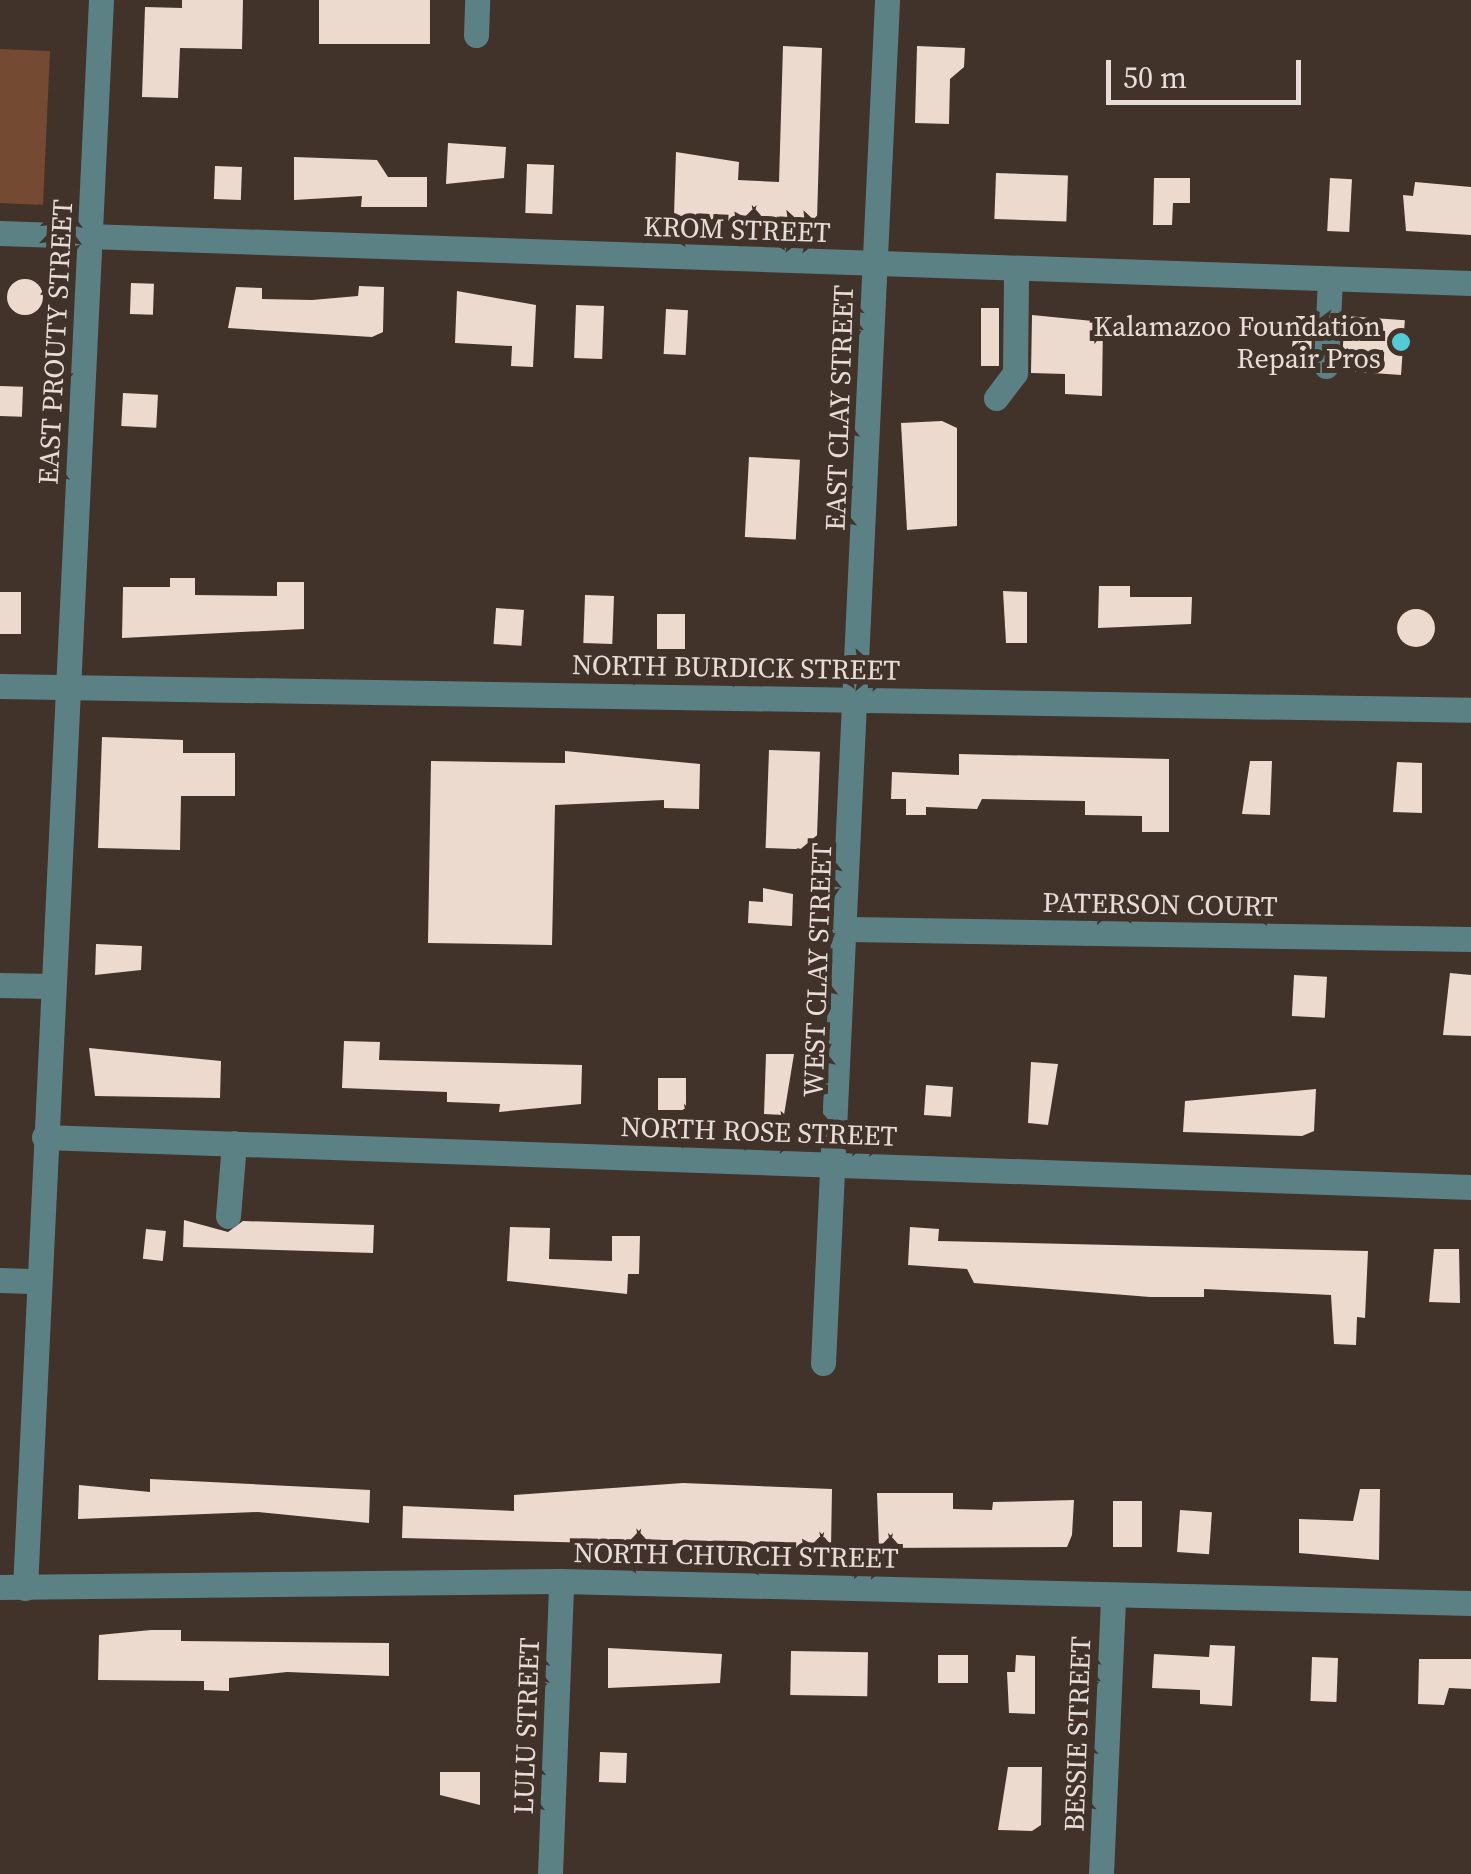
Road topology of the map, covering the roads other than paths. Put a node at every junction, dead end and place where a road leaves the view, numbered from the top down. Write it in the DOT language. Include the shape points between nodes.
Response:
graph roads {
  1 [pos="100,0"];
  2 [pos="477,0"];
  3 [pos="886,0"];
  4 [pos="476,36"];
  5 [pos="0,233"];
  6 [pos="90,236"];
  7 [pos="875,264"];
  8 [pos="1016,268"];
  9 [pos="1330,278"];
  10 [pos="1471,283"];
  11 [pos="1326,366"];
  12 [pos="996,398"];
  13 [pos="0,686"];
  14 [pos="68,688"];
  15 [pos="857,698"];
  16 [pos="1471,710"];
  17 [pos="849,929"];
  18 [pos="1471,939"];
  19 [pos="0,985"];
  20 [pos="50,986"];
  21 [pos="44,1137"];
  22 [pos="234,1143"];
  23 [pos="839,1165"];
  24 [pos="1471,1187"];
  25 [pos="228,1216"];
  26 [pos="0,1280"];
  27 [pos="38,1281"];
  28 [pos="823,1363"];
  29 [pos="561,1580"];
  30 [pos="13,1587"];
  31 [pos="1113,1597"];
  32 [pos="1471,1603"];
  33 [pos="550,1874"];
  34 [pos="1101,1874"];
  1 -- 6 [label="street, EAST PROUTY STREET"];
  2 -- 4 [label="street"];
  3 -- 7 [label="street, EAST CLAY STREET"];
  5 -- 6 [label="street, KROM STREET"];
  6 -- 7 [label="street, KROM STREET"];
  6 -- 14 [label="street, EAST PROUTY STREET"];
  7 -- 8 [label="street, KROM STREET"];
  7 -- 15 [label="street, EAST CLAY STREET"];
  8 -- 9 [label="street, KROM STREET"];
  8 -- 12 [label="street" via="1015,373"];
  9 -- 10 [label="street, KROM STREET"];
  9 -- 11 [label="street"];
  13 -- 14 [label="street, NORTH BURDICK STREET"];
  14 -- 15 [label="street, NORTH BURDICK STREET"];
  14 -- 20 [label="street, EAST PROUTY STREET"];
  15 -- 16 [label="street, NORTH BURDICK STREET"];
  15 -- 17 [label="street, WEST CLAY STREET"];
  17 -- 18 [label="street, PATERSON COURT"];
  17 -- 23 [label="street, WEST CLAY STREET"];
  19 -- 20 [label="street"];
  20 -- 21 [label="street, EAST PROUTY STREET"];
  21 -- 22 [label="street, NORTH ROSE STREET"];
  21 -- 27 [label="street, EAST PROUTY STREET"];
  22 -- 23 [label="street, NORTH ROSE STREET"];
  22 -- 25 [label="street"];
  23 -- 24 [label="street, NORTH ROSE STREET"];
  23 -- 28 [label="street, WEST CLAY STREET"];
  26 -- 27 [label="street"];
  27 -- 30 [label="street, EAST PROUTY STREET"];
  29 -- 30 [label="street, NORTH CHURCH STREET"];
  29 -- 31 [label="street, NORTH CHURCH STREET"];
  29 -- 33 [label="street, LULU STREET"];
  31 -- 32 [label="street, NORTH CHURCH STREET"];
  31 -- 34 [label="street, BESSIE STREET"];
}
